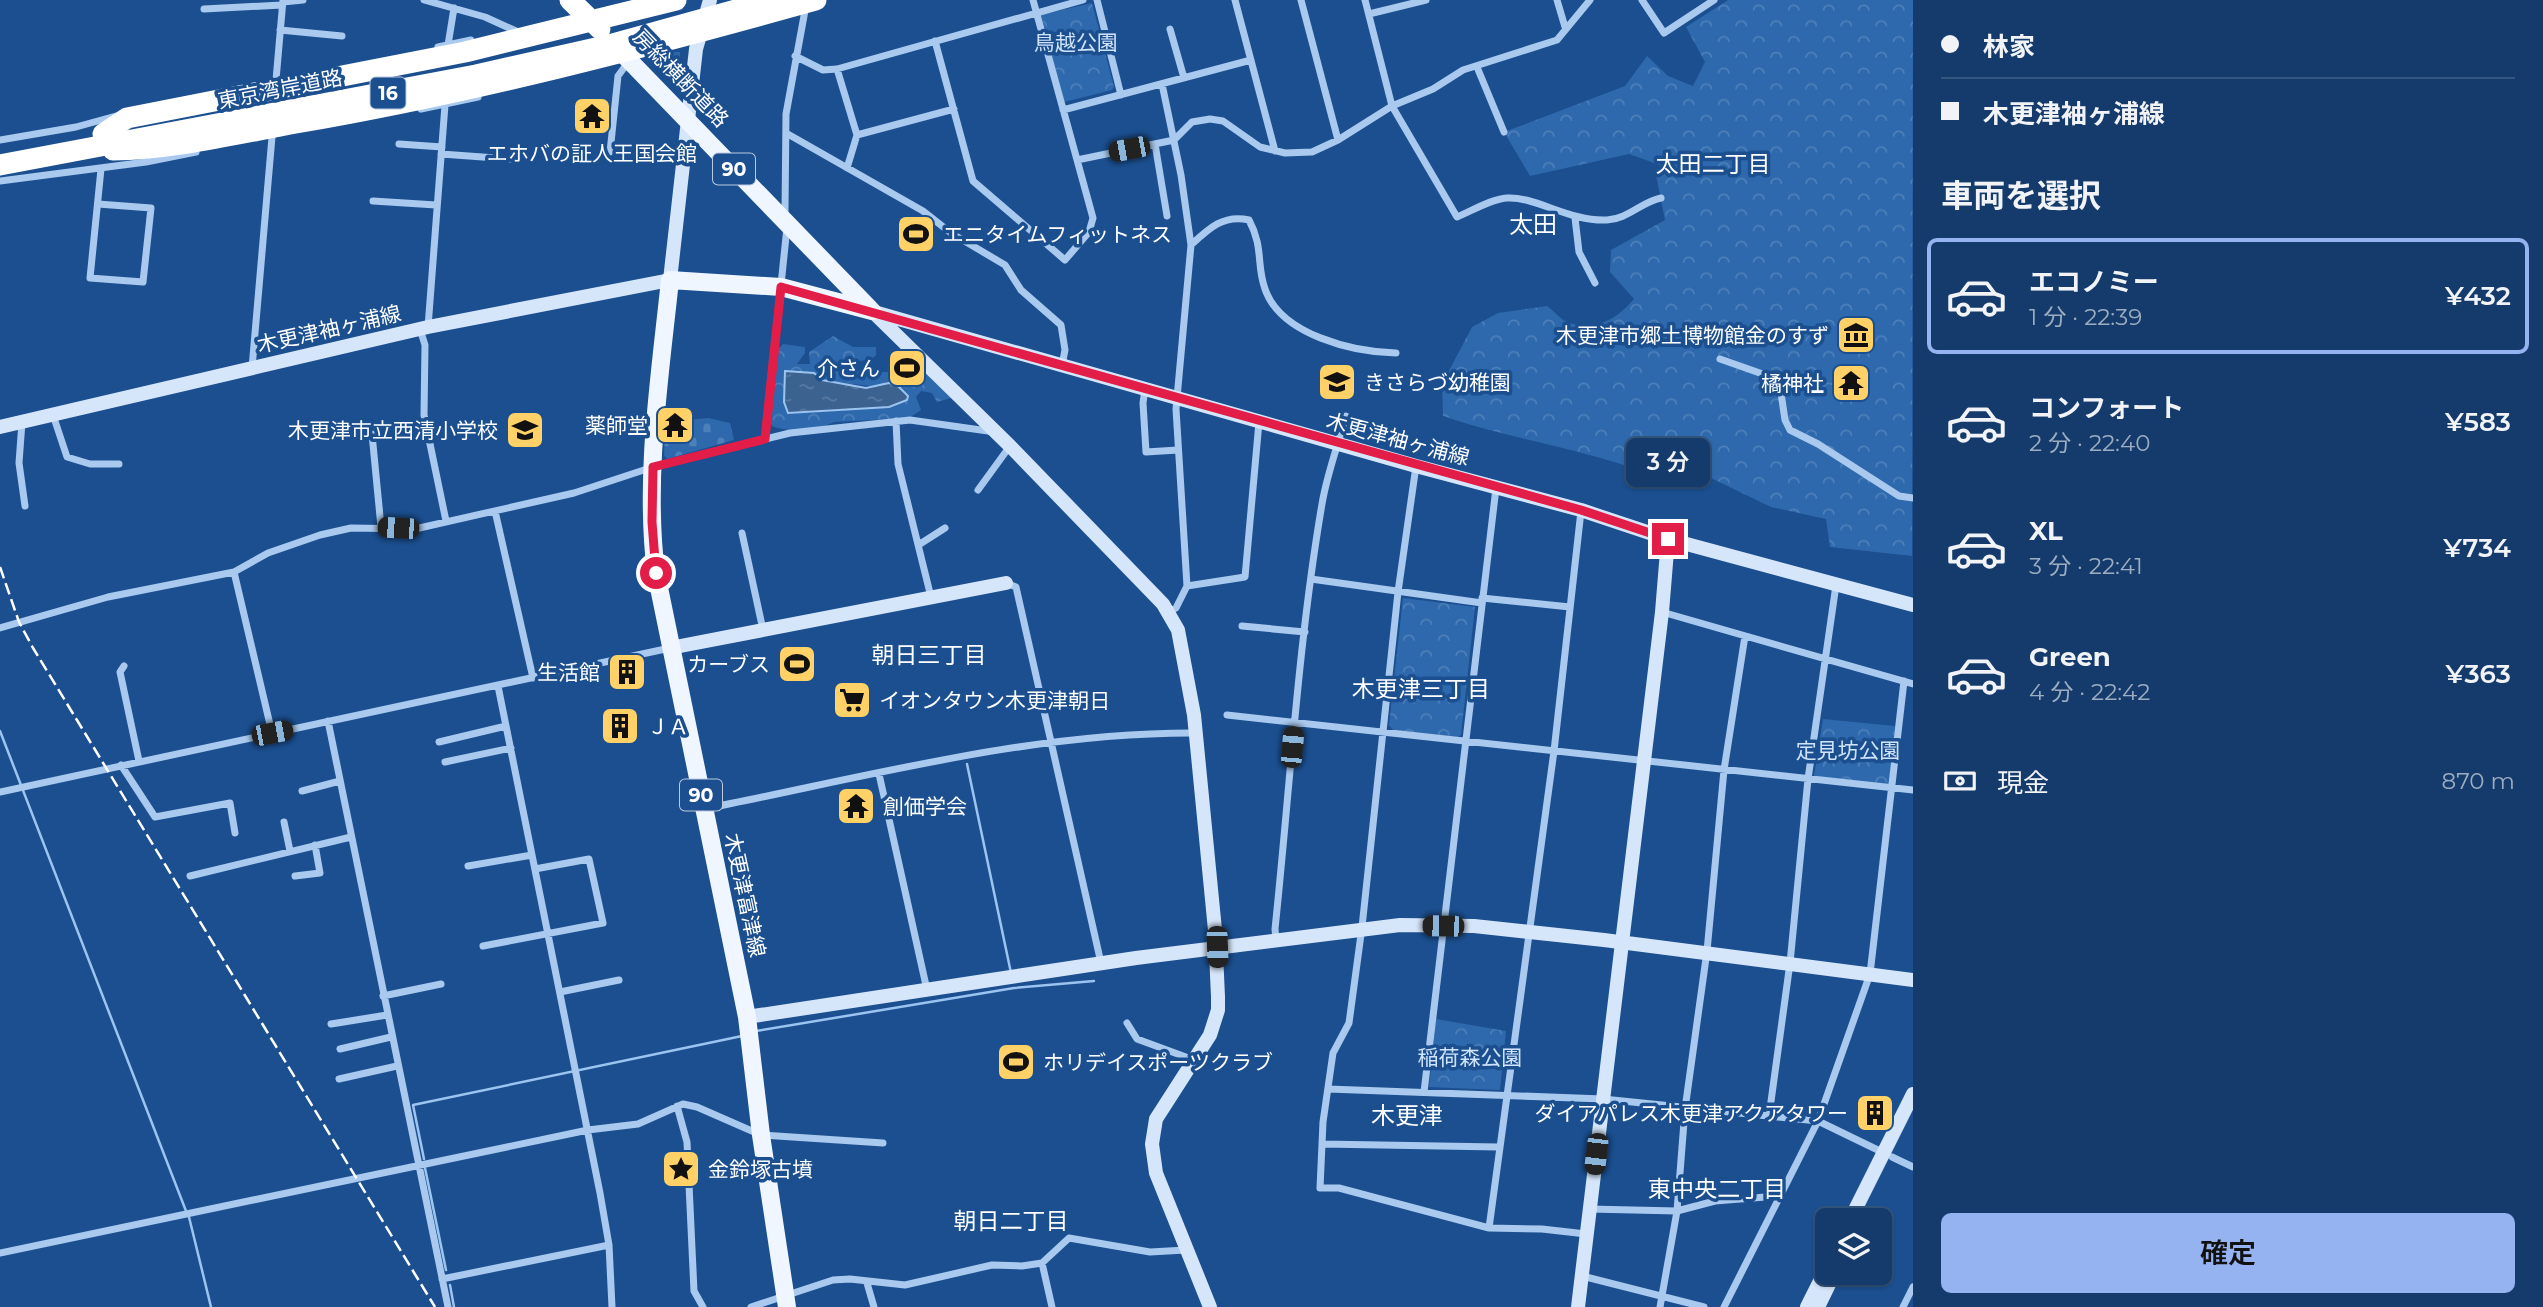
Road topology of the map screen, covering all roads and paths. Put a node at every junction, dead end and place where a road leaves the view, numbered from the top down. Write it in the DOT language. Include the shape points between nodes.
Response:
graph roads {
  1 [pos="303,0"];
  2 [pos="424,0"];
  3 [pos="570,0"];
  4 [pos="676,0"];
  5 [pos="710,0"];
  6 [pos="723,0"];
  7 [pos="772,0"];
  8 [pos="1033,0"];
  9 [pos="1083,0"];
  10 [pos="1097,0"];
  11 [pos="1235,0"];
  12 [pos="1301,0"];
  13 [pos="1365,0"];
  14 [pos="1426,0"];
  15 [pos="1558,0"];
  16 [pos="1590,0"];
  17 [pos="1642,0"];
  18 [pos="1714,0"];
  19 [pos="810,1"];
  20 [pos="283,3"];
  21 [pos="454,8"];
  22 [pos="204,9"];
  23 [pos="1037,13"];
  24 [pos="1369,14"];
  25 [pos="594,22"];
  26 [pos="1565,27"];
  27 [pos="1170,29"];
  28 [pos="280,30"];
  29 [pos="702,30"];
  30 [pos="520,35"];
  31 [pos="342,36"];
  32 [pos="935,41"];
  33 [pos="449,44"];
  34 [pos="422,50"];
  35 [pos="795,56"];
  36 [pos="626,57"];
  37 [pos="382,58"];
  38 [pos="1251,60"];
  39 [pos="1477,67"];
  40 [pos="837,69"];
  41 [pos="530,74"];
  42 [pos="1184,78"];
  43 [pos="276,80"];
  44 [pos="1162,84"];
  45 [pos="1121,95"];
  46 [pos="445,105"];
  47 [pos="1392,106"];
  48 [pos="954,108"];
  49 [pos="1063,110"];
  50 [pos="405,112"];
  51 [pos="392,115"];
  52 [pos="689,120"];
  53 [pos="1504,132"];
  54 [pos="786,133"];
  55 [pos="103,134"];
  56 [pos="857,135"];
  57 [pos="272,137"];
  58 [pos="0,140"];
  59 [pos="1174,140"];
  60 [pos="1338,140"];
  61 [pos="399,144"];
  62 [pos="1155,144"];
  63 [pos="83,150"];
  64 [pos="441,150"];
  65 [pos="1275,151"];
  66 [pos="610,152"];
  67 [pos="0,153"];
  68 [pos="511,159"];
  69 [pos="1077,160"];
  70 [pos="0,165"];
  71 [pos="846,168"];
  72 [pos="102,169"];
  73 [pos="0,181"];
  74 [pos="1661,198"];
  75 [pos="373,201"];
  76 [pos="97,204"];
  77 [pos="436,205"];
  78 [pos="1167,216"];
  79 [pos="1575,218"];
  80 [pos="783,222"];
  81 [pos="1191,245"];
  82 [pos="670,280"];
  83 [pos="1595,283"];
  84 [pos="781,287"];
  85 [pos="872,311"];
  86 [pos="424,328"];
  87 [pos="1396,353"];
  88 [pos="1720,359"];
  89 [pos="1062,365"];
  90 [pos="252,368"];
  91 [pos="1145,389"];
  92 [pos="1176,397"];
  93 [pos="53,415"];
  94 [pos="1346,416"];
  95 [pos="896,421"];
  96 [pos="22,422"];
  97 [pos="1259,422"];
  98 [pos="0,427"];
  99 [pos="996,432"];
  100 [pos="372,434"];
  101 [pos="765,439"];
  102 [pos="1338,444"];
  103 [pos="1010,446"];
  104 [pos="1178,450"];
  105 [pos="119,464"];
  106 [pos="1416,466"];
  107 [pos="653,467"];
  108 [pos="1496,487"];
  109 [pos="978,489"];
  110 [pos="1913,498"];
  111 [pos="25,506"];
  112 [pos="1581,510"];
  113 [pos="495,511"];
  114 [pos="446,521"];
  115 [pos="381,527"];
  116 [pos="946,528"];
  117 [pos="741,533"];
  118 [pos="1668,539"];
  119 [pos="920,544"];
  120 [pos="234,572"];
  121 [pos="1311,579"];
  122 [pos="1006,583"];
  123 [pos="1836,584"];
  124 [pos="1187,586"];
  125 [pos="1398,593"];
  126 [pos="931,597"];
  127 [pos="1482,600"];
  128 [pos="1913,605"];
  129 [pos="1570,607"];
  130 [pos="1169,611"];
  131 [pos="1662,612"];
  132 [pos="1242,626"];
  133 [pos="0,628"];
  134 [pos="764,631"];
  135 [pos="1305,632"];
  136 [pos="1745,636"];
  137 [pos="670,648"];
  138 [pos="1827,660"];
  139 [pos="124,666"];
  140 [pos="533,678"];
  141 [pos="1904,681"];
  142 [pos="1913,684"];
  143 [pos="498,686"];
  144 [pos="1227,715"];
  145 [pos="328,720"];
  146 [pos="1294,722"];
  147 [pos="506,726"];
  148 [pos="272,733"];
  149 [pos="1196,733"];
  150 [pos="1383,733"];
  151 [pos="1465,741"];
  152 [pos="439,742"];
  153 [pos="1051,743"];
  154 [pos="511,748"];
  155 [pos="1554,751"];
  156 [pos="139,761"];
  157 [pos="445,762"];
  158 [pos="1644,762"];
  159 [pos="121,765"];
  160 [pos="1724,770"];
  161 [pos="879,774"];
  162 [pos="1808,779"];
  163 [pos="340,781"];
  164 [pos="1892,788"];
  165 [pos="1913,790"];
  166 [pos="302,791"];
  167 [pos="0,792"];
  168 [pos="704,810"];
  169 [pos="284,822"];
  170 [pos="235,833"];
  171 [pos="351,837"];
  172 [pos="315,845"];
  173 [pos="290,851"];
  174 [pos="532,855"];
  175 [pos="468,866"];
  176 [pos="535,869"];
  177 [pos="190,876"];
  178 [pos="295,877"];
  179 [pos="1443,926"];
  180 [pos="1362,927"];
  181 [pos="1528,932"];
  182 [pos="548,934"];
  183 [pos="1276,940"];
  184 [pos="1623,943"];
  185 [pos="483,947"];
  186 [pos="1217,947"];
  187 [pos="1707,951"];
  188 [pos="1790,963"];
  189 [pos="1101,964"];
  190 [pos="1870,974"];
  191 [pos="1913,979"];
  192 [pos="619,980"];
  193 [pos="441,984"];
  194 [pos="927,990"];
  195 [pos="560,992"];
  196 [pos="383,996"];
  197 [pos="387,1015"];
  198 [pos="747,1017"];
  199 [pos="1127,1023"];
  200 [pos="331,1024"];
  201 [pos="391,1037"];
  202 [pos="340,1049"];
  203 [pos="1194,1060"];
  204 [pos="397,1066"];
  205 [pos="339,1079"];
  206 [pos="1328,1088"];
  207 [pos="1424,1092"];
  208 [pos="1913,1094"];
  209 [pos="1506,1095"];
  210 [pos="1603,1099"];
  211 [pos="677,1106"];
  212 [pos="1685,1109"];
  213 [pos="1913,1114"];
  214 [pos="1769,1116"];
  215 [pos="1818,1121"];
  216 [pos="587,1130"];
  217 [pos="761,1135"];
  218 [pos="883,1143"];
  219 [pos="1322,1144"];
  220 [pos="1498,1147"];
  221 [pos="1888,1155"];
  222 [pos="417,1165"];
  223 [pos="1913,1167"];
  224 [pos="1778,1196"];
  225 [pos="1857,1208"];
  226 [pos="1866,1208"];
  227 [pos="1589,1209"];
  228 [pos="1677,1211"];
  229 [pos="1489,1228"];
  230 [pos="1586,1234"];
  231 [pos="609,1245"];
  232 [pos="1190,1250"];
  233 [pos="0,1253"];
  234 [pos="1042,1263"];
  235 [pos="1581,1276"];
  236 [pos="442,1279"];
  237 [pos="867,1283"];
  238 [pos="1818,1285"];
  239 [pos="1829,1285"];
  240 [pos="1913,1287"];
  241 [pos="1662,1296"];
  242 [pos="787,1301"];
  243 [pos="448,1307"];
  244 [pos="612,1307"];
  245 [pos="703,1307"];
  246 [pos="751,1307"];
  247 [pos="874,1307"];
  248 [pos="1052,1307"];
  249 [pos="1210,1307"];
  250 [pos="1578,1307"];
  251 [pos="1660,1307"];
  252 [pos="1704,1307"];
  253 [pos="1724,1307"];
  254 [pos="1807,1307"];
  255 [pos="1818,1307"];
  256 [pos="1903,1307"];
  1 -- 20 [label="street"];
  2 -- 21 [label="street"];
  3 -- 25 [label="highway, 房総横断道路"];
  4 -- 25 [label="highway, 16"];
  5 -- 29 [label="street"];
  6 -- 55 [label="highway, 東京湾岸道路 / 16" via="472,64"];
  7 -- 63 [label="highway, 東京湾岸道路 / 16, bridge" via="477,75"];
  8 -- 23 [label="street"];
  9 -- 23 [label="street"];
  10 -- 45 [label="street"];
  11 -- 38 [label="street"];
  12 -- 60 [label="street"];
  13 -- 24 [label="street"];
  14 -- 24 [label="street"];
  15 -- 26 [label="street"];
  16 -- 26 [label="street"];
  17 -- 18 [label="street" via="1664,33"];
  19 -- 29 [label="highway, 16"];
  19 -- 35 [label="street"];
  20 -- 22 [label="street"];
  20 -- 28 [label="street"];
  21 -- 30 [label="street"];
  21 -- 33 [label="street"];
  23 -- 32 [label="street"];
  23 -- 49 [label="street"];
  24 -- 47 [label="street"];
  25 -- 30 [label="highway, 16"];
  25 -- 36 [label="highway, 房総横断道路"];
  26 -- 39 [label="street" via="1557,40"];
  27 -- 42 [label="street"];
  28 -- 31 [label="street"];
  28 -- 43 [label="street"];
  29 -- 36 [label="highway, 16"];
  29 -- 52 [label="street"];
  30 -- 33 [label="street"];
  30 -- 55 [label="highway, 16" via="335,80 127,118"];
  32 -- 40 [label="street"];
  32 -- 48 [label="street"];
  33 -- 34 [label="street"];
  35 -- 40 [label="street" via="823,70"];
  35 -- 54 [label="street"];
  36 -- 41 [label="highway, 16"];
  36 -- 52 [label="main road, 房総横断道路 / 90"];
  36 -- 66 [label="street" via="618,76"];
  37 -- 43 [label="street"];
  38 -- 42 [label="street"];
  38 -- 65 [label="street"];
  39 -- 47 [label="street"];
  39 -- 53 [label="street"];
  40 -- 56 [label="street"];
  41 -- 46 [label="street" via="525,85"];
  41 -- 63 [label="highway, 16" via="341,116 206,139 136,150"];
  42 -- 44 [label="street"];
  43 -- 58 [label="street"];
  44 -- 45 [label="street"];
  44 -- 59 [label="street"];
  45 -- 49 [label="street"];
  46 -- 50 [label="street"];
  46 -- 64 [label="street"];
  47 -- 60 [label="street"];
  47 -- 79 [label="street" via="1457,217 1506,198"];
  48 -- 56 [label="street"];
  48 -- 69 [label="street" via="973,181 1065,260 1089,232 1093,218"];
  49 -- 69 [label="street"];
  51 -- 57 [label="street"];
  52 -- 80 [label="main road, 房総横断道路 / 90"];
  52 -- 82 [label="street"];
  54 -- 71 [label="street"];
  54 -- 80 [label="street"];
  55 -- 67 [label="highway, 東京湾岸道路 / 16"];
  56 -- 71 [label="street"];
  57 -- 72 [label="street"];
  57 -- 90 [label="street"];
  59 -- 62 [label="street"];
  59 -- 65 [label="street" via="1192,122 1216,120"];
  59 -- 81 [label="street"];
  60 -- 65 [label="street" via="1312,152"];
  61 -- 64 [label="street"];
  62 -- 69 [label="street"];
  62 -- 78 [label="street"];
  63 -- 70 [label="highway, 東京湾岸道路 / 16, bridge"];
  64 -- 68 [label="street"];
  64 -- 77 [label="street"];
  71 -- 89 [label="street" via="1005,265 1021,290 1061,325"];
  72 -- 73 [label="street"];
  72 -- 76 [label="street"];
  74 -- 79 [label="street" via="1646,201 1625,217"];
  75 -- 77 [label="street"];
  76 -- 76 [label="street" via="90,278 144,282 151,208"];
  77 -- 86 [label="street"];
  79 -- 83 [label="street" via="1579,252"];
  80 -- 84 [label="street"];
  80 -- 85 [label="main road, 房総横断道路 / 90"];
  81 -- 87 [label="street" via="1219,222 1238,217 1250,220 1261,250 1264,287 1279,311 1339,345"];
  81 -- 92 [label="street"];
  82 -- 84 [label="main road"];
  82 -- 86 [label="street, 木更津袖ヶ浦線"];
  82 -- 107 [label="main road, 木更津富津線 / 90"];
  84 -- 85 [label="main road"];
  84 -- 101 [label="street"];
  85 -- 89 [label="street, 木更津袖ヶ浦線"];
  85 -- 99 [label="street"];
  86 -- 90 [label="street, 木更津袖ヶ浦線"];
  86 -- 114 [label="street" via="424,415"];
  88 -- 110 [label="street" via="1774,378 1790,430 1899,496"];
  89 -- 91 [label="street, 木更津袖ヶ浦線"];
  90 -- 93 [label="street, 木更津袖ヶ浦線"];
  91 -- 92 [label="street, 木更津袖ヶ浦線"];
  91 -- 104 [label="street" via="1146,452"];
  92 -- 97 [label="street, 木更津袖ヶ浦線"];
  92 -- 104 [label="street"];
  93 -- 96 [label="street, 木更津袖ヶ浦線"];
  93 -- 105 [label="street" via="67,457 90,464"];
  94 -- 102 [label="street"];
  95 -- 99 [label="street"];
  95 -- 101 [label="street"];
  95 -- 119 [label="street" via="898,464"];
  96 -- 98 [label="street, 木更津袖ヶ浦線"];
  96 -- 111 [label="street" via="19,463"];
  97 -- 102 [label="street, 木更津袖ヶ浦線"];
  97 -- 124 [label="street" via="1245,577"];
  99 -- 103 [label="street"];
  100 -- 115 [label="street"];
  101 -- 107 [label="street"];
  102 -- 106 [label="street, 木更津袖ヶ浦線"];
  102 -- 121 [label="street" via="1322,501"];
  103 -- 109 [label="street"];
  103 -- 130 [label="street"];
  104 -- 124 [label="street"];
  106 -- 108 [label="street, 木更津袖ヶ浦線"];
  106 -- 125 [label="street"];
  107 -- 113 [label="street" via="574,493"];
  107 -- 137 [label="main road, 木更津富津線 / 90" via="653,548"];
  108 -- 112 [label="street, 木更津袖ヶ浦線"];
  108 -- 127 [label="street"];
  112 -- 118 [label="street, 木更津袖ヶ浦線"];
  112 -- 129 [label="street"];
  113 -- 114 [label="street"];
  113 -- 140 [label="street"];
  114 -- 115 [label="street" via="415,529"];
  115 -- 120 [label="street" via="351,528 296,542"];
  116 -- 119 [label="street"];
  117 -- 134 [label="street"];
  118 -- 123 [label="street, 木更津袖ヶ浦線"];
  118 -- 131 [label="street"];
  119 -- 126 [label="street"];
  120 -- 133 [label="street" via="108,597"];
  120 -- 148 [label="street"];
  121 -- 125 [label="street"];
  121 -- 135 [label="street"];
  122 -- 126 [label="street"];
  122 -- 153 [label="street" via="1016,587"];
  123 -- 128 [label="street, 木更津袖ヶ浦線"];
  123 -- 138 [label="street"];
  124 -- 130 [label="street" via="1176,608"];
  125 -- 127 [label="street"];
  125 -- 150 [label="street"];
  126 -- 134 [label="street"];
  127 -- 129 [label="street"];
  127 -- 151 [label="street"];
  129 -- 155 [label="street"];
  130 -- 149 [label="street" via="1181,643"];
  131 -- 136 [label="street"];
  131 -- 158 [label="street"];
  132 -- 135 [label="street"];
  134 -- 137 [label="street"];
  135 -- 146 [label="street"];
  136 -- 138 [label="street"];
  136 -- 160 [label="street"];
  137 -- 140 [label="street"];
  137 -- 168 [label="main road, 木更津富津線 / 90"];
  138 -- 141 [label="street"];
  138 -- 162 [label="street"];
  139 -- 156 [label="street" via="120,672"];
  140 -- 143 [label="street"];
  141 -- 142 [label="street"];
  141 -- 164 [label="street"];
  143 -- 145 [label="street"];
  143 -- 147 [label="street"];
  144 -- 146 [label="street"];
  145 -- 148 [label="street"];
  145 -- 163 [label="street"];
  146 -- 150 [label="street"];
  146 -- 183 [label="street"];
  147 -- 152 [label="street"];
  147 -- 154 [label="street"];
  148 -- 156 [label="street"];
  149 -- 153 [label="street" via="1134,733"];
  149 -- 186 [label="street"];
  150 -- 151 [label="street"];
  150 -- 180 [label="street"];
  151 -- 155 [label="street"];
  151 -- 179 [label="street"];
  153 -- 161 [label="street"];
  153 -- 189 [label="street"];
  154 -- 157 [label="street"];
  154 -- 174 [label="street"];
  155 -- 158 [label="street"];
  155 -- 181 [label="street"];
  156 -- 159 [label="street"];
  158 -- 160 [label="street"];
  158 -- 184 [label="street"];
  159 -- 167 [label="street"];
  159 -- 170 [label="street" via="155,817 230,803"];
  160 -- 162 [label="street"];
  160 -- 187 [label="street"];
  161 -- 168 [label="street"];
  161 -- 194 [label="street"];
  162 -- 164 [label="street"];
  162 -- 188 [label="street"];
  163 -- 166 [label="street"];
  163 -- 171 [label="street"];
  164 -- 165 [label="street"];
  164 -- 190 [label="street"];
  168 -- 198 [label="main road, 木更津富津線 / 90"];
  169 -- 173 [label="street"];
  171 -- 172 [label="street"];
  171 -- 196 [label="street"];
  172 -- 173 [label="street"];
  172 -- 178 [label="street" via="320,873"];
  173 -- 177 [label="street"];
  174 -- 175 [label="street"];
  174 -- 176 [label="street"];
  176 -- 182 [label="street"];
  176 -- 182 [label="street" via="589,859 603,923"];
  179 -- 180 [label="street"];
  179 -- 181 [label="street"];
  179 -- 207 [label="street"];
  180 -- 183 [label="street"];
  180 -- 206 [label="street" via="1349,1023 1333,1053"];
  181 -- 184 [label="street"];
  181 -- 209 [label="street"];
  182 -- 185 [label="street"];
  182 -- 195 [label="street"];
  183 -- 186 [label="street"];
  184 -- 187 [label="street"];
  184 -- 210 [label="street"];
  186 -- 189 [label="street"];
  186 -- 203 [label="street" via="1218,1010 1210,1035"];
  187 -- 188 [label="street"];
  187 -- 212 [label="street"];
  188 -- 190 [label="street"];
  188 -- 214 [label="street"];
  189 -- 194 [label="street"];
  190 -- 191 [label="street"];
  190 -- 215 [label="street"];
  192 -- 195 [label="street"];
  193 -- 196 [label="street"];
  194 -- 198 [label="street"];
  195 -- 216 [label="street"];
  196 -- 197 [label="street"];
  197 -- 200 [label="street"];
  197 -- 201 [label="street"];
  198 -- 217 [label="main road, 木更津富津線 / 90"];
  199 -- 203 [label="street" via="1137,1039"];
  201 -- 202 [label="street"];
  201 -- 204 [label="street"];
  203 -- 232 [label="street" via="1166,1102 1152,1134 1156,1173"];
  204 -- 205 [label="street"];
  204 -- 222 [label="street"];
  206 -- 207 [label="street"];
  206 -- 219 [label="street"];
  207 -- 209 [label="street"];
  208 -- 221 [label="street"];
  209 -- 210 [label="street"];
  209 -- 220 [label="street"];
  210 -- 212 [label="street"];
  210 -- 227 [label="street"];
  211 -- 216 [label="street" via="638,1124"];
  211 -- 217 [label="street" via="696,1107"];
  211 -- 245 [label="street" via="687,1142 694,1291"];
  212 -- 214 [label="street"];
  212 -- 228 [label="street"];
  213 -- 221 [label="street"];
  214 -- 215 [label="street"];
  215 -- 221 [label="street"];
  215 -- 224 [label="street"];
  216 -- 222 [label="street"];
  216 -- 231 [label="street"];
  217 -- 218 [label="street"];
  217 -- 242 [label="main road, 木更津富津線 / 90"];
  219 -- 220 [label="street"];
  219 -- 229 [label="street" via="1320,1188 1339,1188"];
  220 -- 229 [label="street"];
  221 -- 223 [label="street"];
  221 -- 225 [label="street"];
  221 -- 226 [label="street"];
  222 -- 233 [label="street"];
  222 -- 236 [label="street"];
  224 -- 228 [label="street" via="1715,1201"];
  224 -- 253 [label="street"];
  227 -- 228 [label="street"];
  227 -- 230 [label="street"];
  228 -- 241 [label="street"];
  229 -- 230 [label="street"];
  230 -- 235 [label="street"];
  231 -- 236 [label="street"];
  231 -- 244 [label="street"];
  232 -- 234 [label="street" via="1150,1252 1069,1238"];
  232 -- 249 [label="street"];
  234 -- 237 [label="street" via="992,1265 905,1285"];
  234 -- 248 [label="street"];
  235 -- 241 [label="street"];
  235 -- 250 [label="street"];
  236 -- 243 [label="street"];
  237 -- 242 [label="street" via="832,1280"];
  237 -- 247 [label="street"];
  238 -- 254 [label="street"];
  239 -- 255 [label="street"];
  240 -- 256 [label="street"];
  241 -- 251 [label="street"];
  241 -- 252 [label="street"];
  242 -- 246 [label="street"];
}
